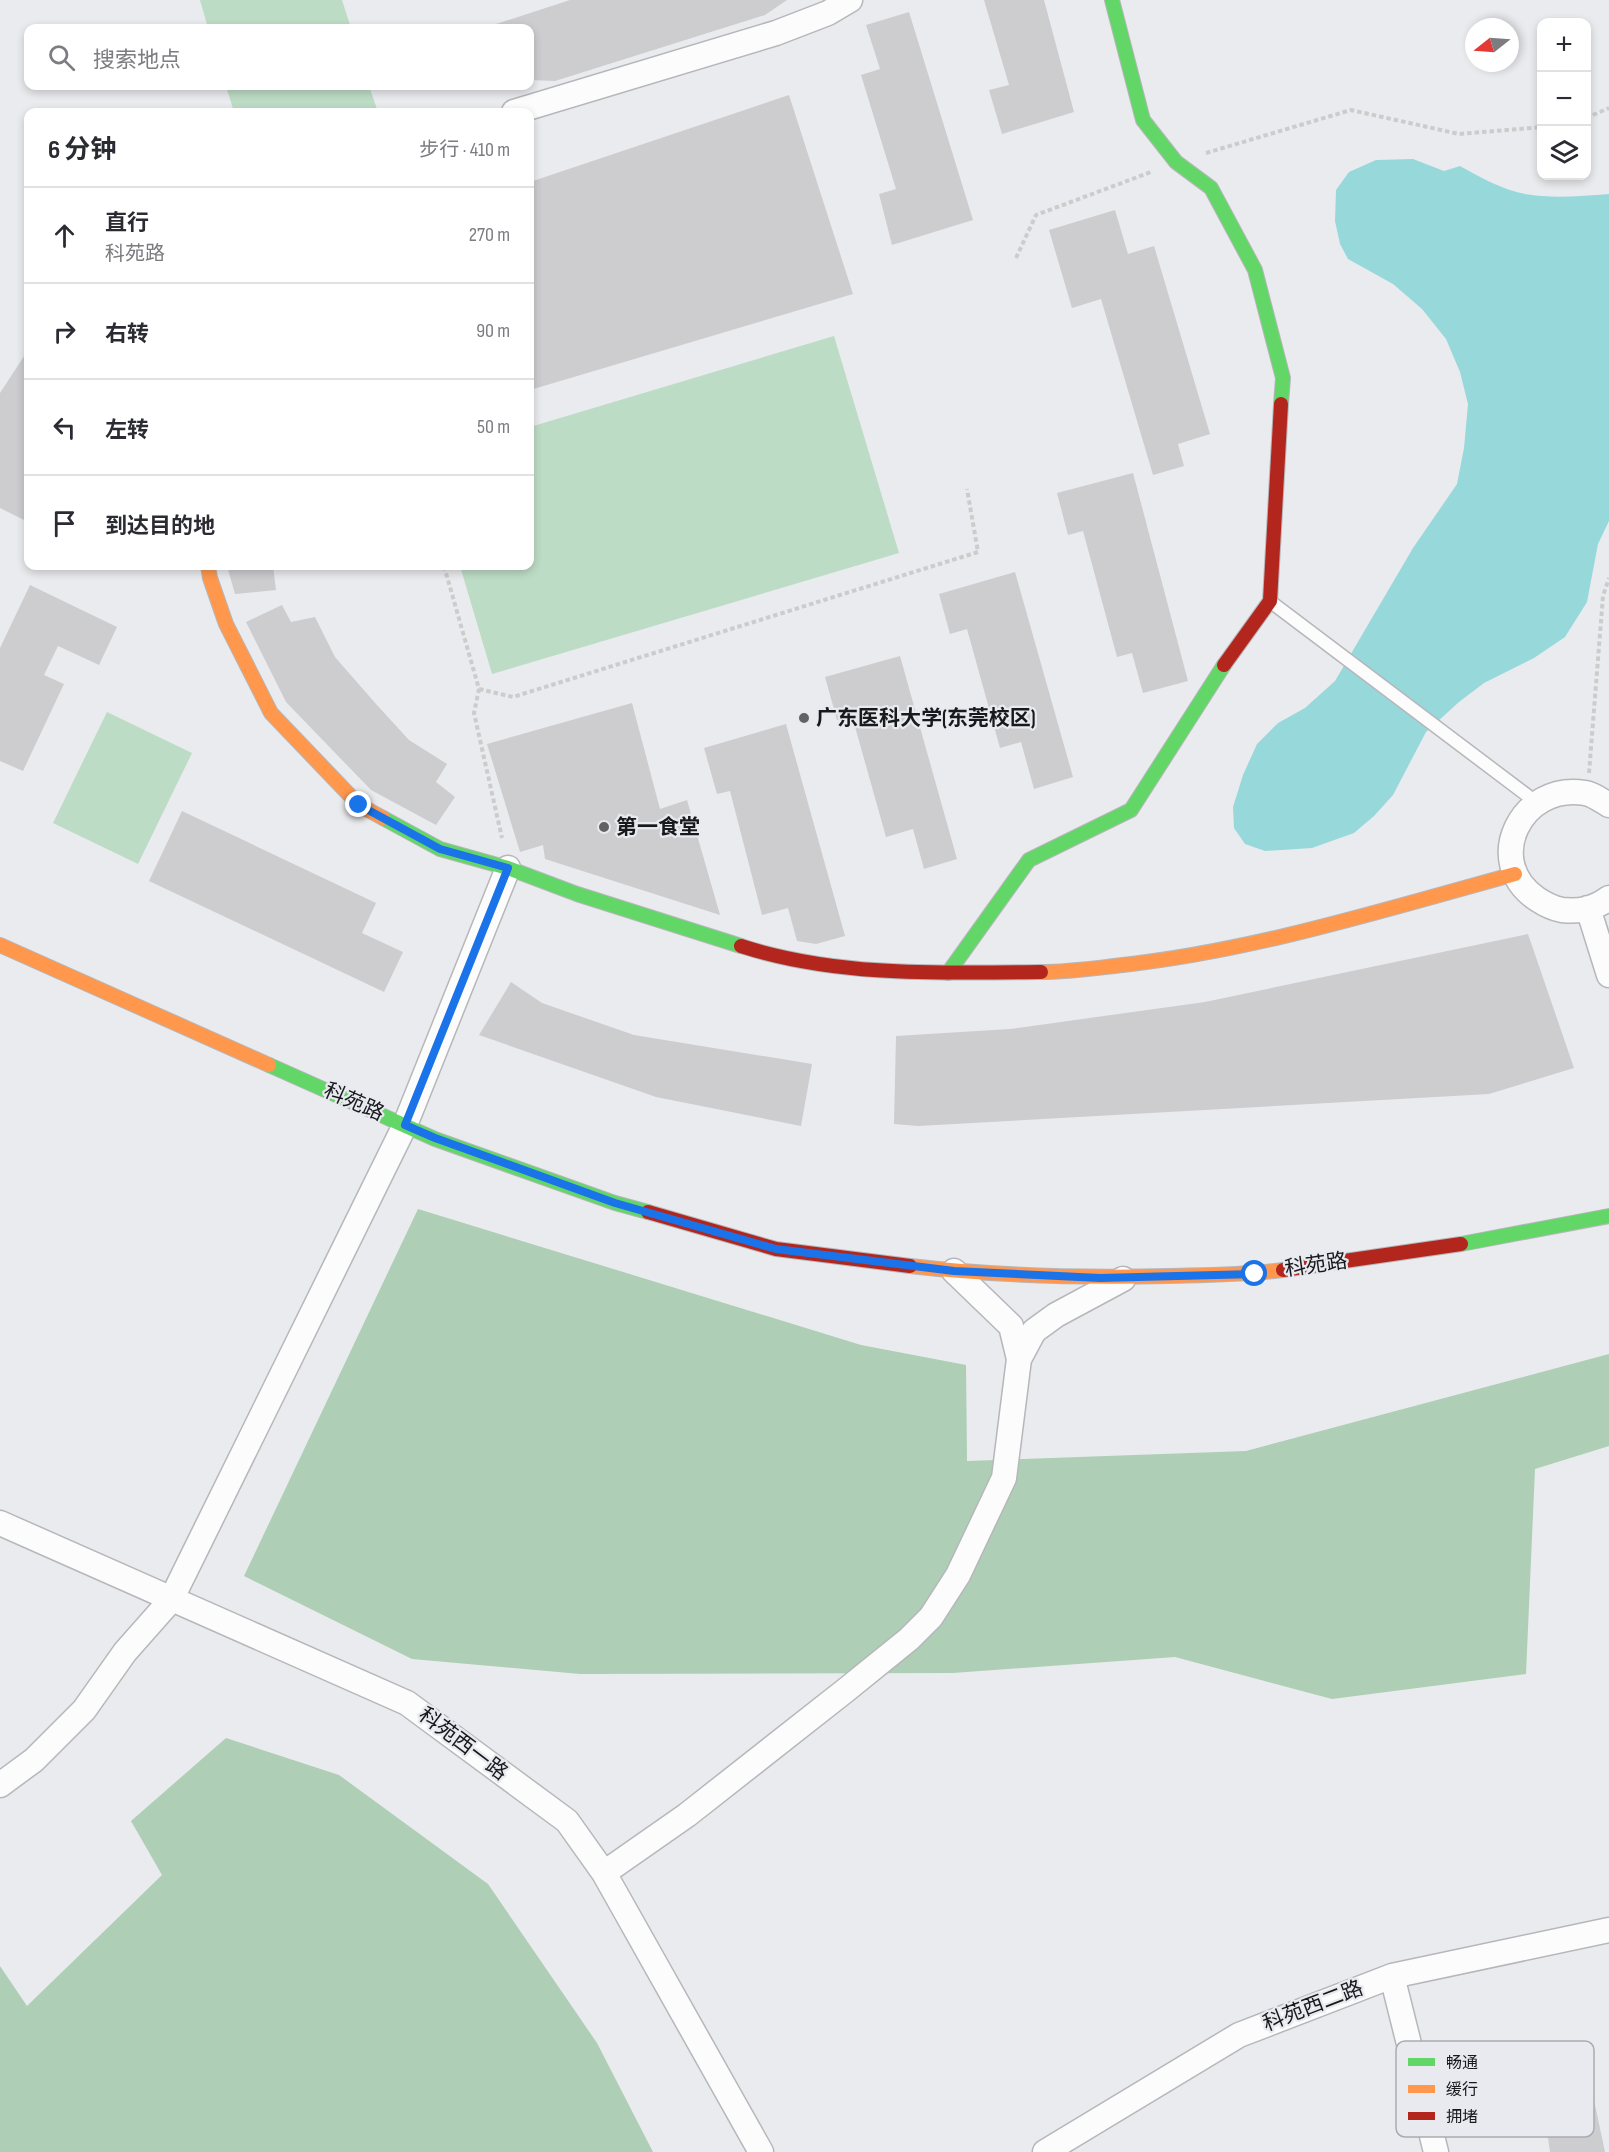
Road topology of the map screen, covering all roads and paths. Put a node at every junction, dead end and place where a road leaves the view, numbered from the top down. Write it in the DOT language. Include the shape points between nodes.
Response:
graph roads {
  1 [pos="850,0"];
  2 [pos="1112,0"];
  3 [pos="527,108"];
  4 [pos="1609,108"];
  5 [pos="1591,116"];
  6 [pos="1537,127"];
  7 [pos="1176,162"];
  8 [pos="1016,258"];
  9 [pos="967,489"];
  10 [pos="209,570"];
  11 [pos="445,570"];
  12 [pos="1609,578"];
  13 [pos="1270,601"];
  14 [pos="479,689"];
  15 [pos="1587,793"];
  16 [pos="1536,802"];
  17 [pos="1609,806"];
  18 [pos="508,868"];
  19 [pos="1515,874"];
  20 [pos="1599,903"];
  21 [pos="0,945"];
  22 [pos="948,973"];
  23 [pos="1609,975"];
  24 [pos="405,1125"];
  25 [pos="1609,1216"];
  26 [pos="954,1271"];
  27 [pos="1126,1277"];
  28 [pos="1019,1359"];
  29 [pos="0,1523"];
  30 [pos="171,1600"];
  31 [pos="0,1785"];
  32 [pos="604,1874"];
  33 [pos="1609,1930"];
  34 [pos="1392,1976"];
  35 [pos="1408,2041"];
  36 [pos="1432,2137"];
  37 [pos="761,2152"];
  38 [pos="1045,2152"];
  39 [pos="1436,2152"];
  1 -- 3 [label="street" via="776,33"];
  2 -- 7 [label="street" via="1143,120"];
  4 -- 5 [label="path"];
  6 -- 7 [label="path" via="1459,134 1351,110"];
  7 -- 8 [label="path" via="1036,216"];
  7 -- 13 [label="street" via="1211,188 1254,270 1283,378"];
  9 -- 14 [label="path" via="978,552 513,697"];
  10 -- 18 [label="street" via="226,624 271,713 359,805 440,849"];
  11 -- 14 [label="path"];
  12 -- 15 [label="path" via="1603,596"];
  13 -- 16 [label="lane"];
  13 -- 22 [label="street" via="1225,663 1131,810 1029,860"];
  14 -- 18 [label="path" via="474,713"];
  15 -- 16 [label="street" via="1563,792"];
  15 -- 17 [label="street"];
  16 -- 19 [label="street" via="1518,824 1512,842"];
  18 -- 22 [label="street" via="772,956 833,966"];
  18 -- 24 [label="street"];
  19 -- 20 [label="street" via="1527,892 1550,908 1576,912"];
  19 -- 22 [label="street" via="1277,939 1167,960 1063,972"];
  20 -- 23 [label="street"];
  21 -- 24 [label="street, 科苑路"];
  24 -- 26 [label="street, 科苑路" via="615,1203 776,1249"];
  24 -- 30 [label="street"];
  25 -- 27 [label="street, 科苑路" via="1437,1249 1255,1274"];
  26 -- 27 [label="street, 科苑路"];
  26 -- 28 [label="street" via="1011,1326"];
  27 -- 28 [label="street" via="1034,1331"];
  28 -- 32 [label="street" via="1004,1478 958,1575 932,1617 828,1705"];
  29 -- 30 [label="street, 科苑西一路"];
  30 -- 31 [label="street" via="125,1652 84,1710 34,1760"];
  30 -- 32 [label="street, 科苑西一路" via="407,1703 567,1821"];
  32 -- 37 [label="street, 科苑西一路"];
  33 -- 34 [label="street, 科苑西二路"];
  34 -- 35 [label="street"];
  34 -- 38 [label="street, 科苑西二路" via="1239,2035"];
  36 -- 39 [label="street"];
}
